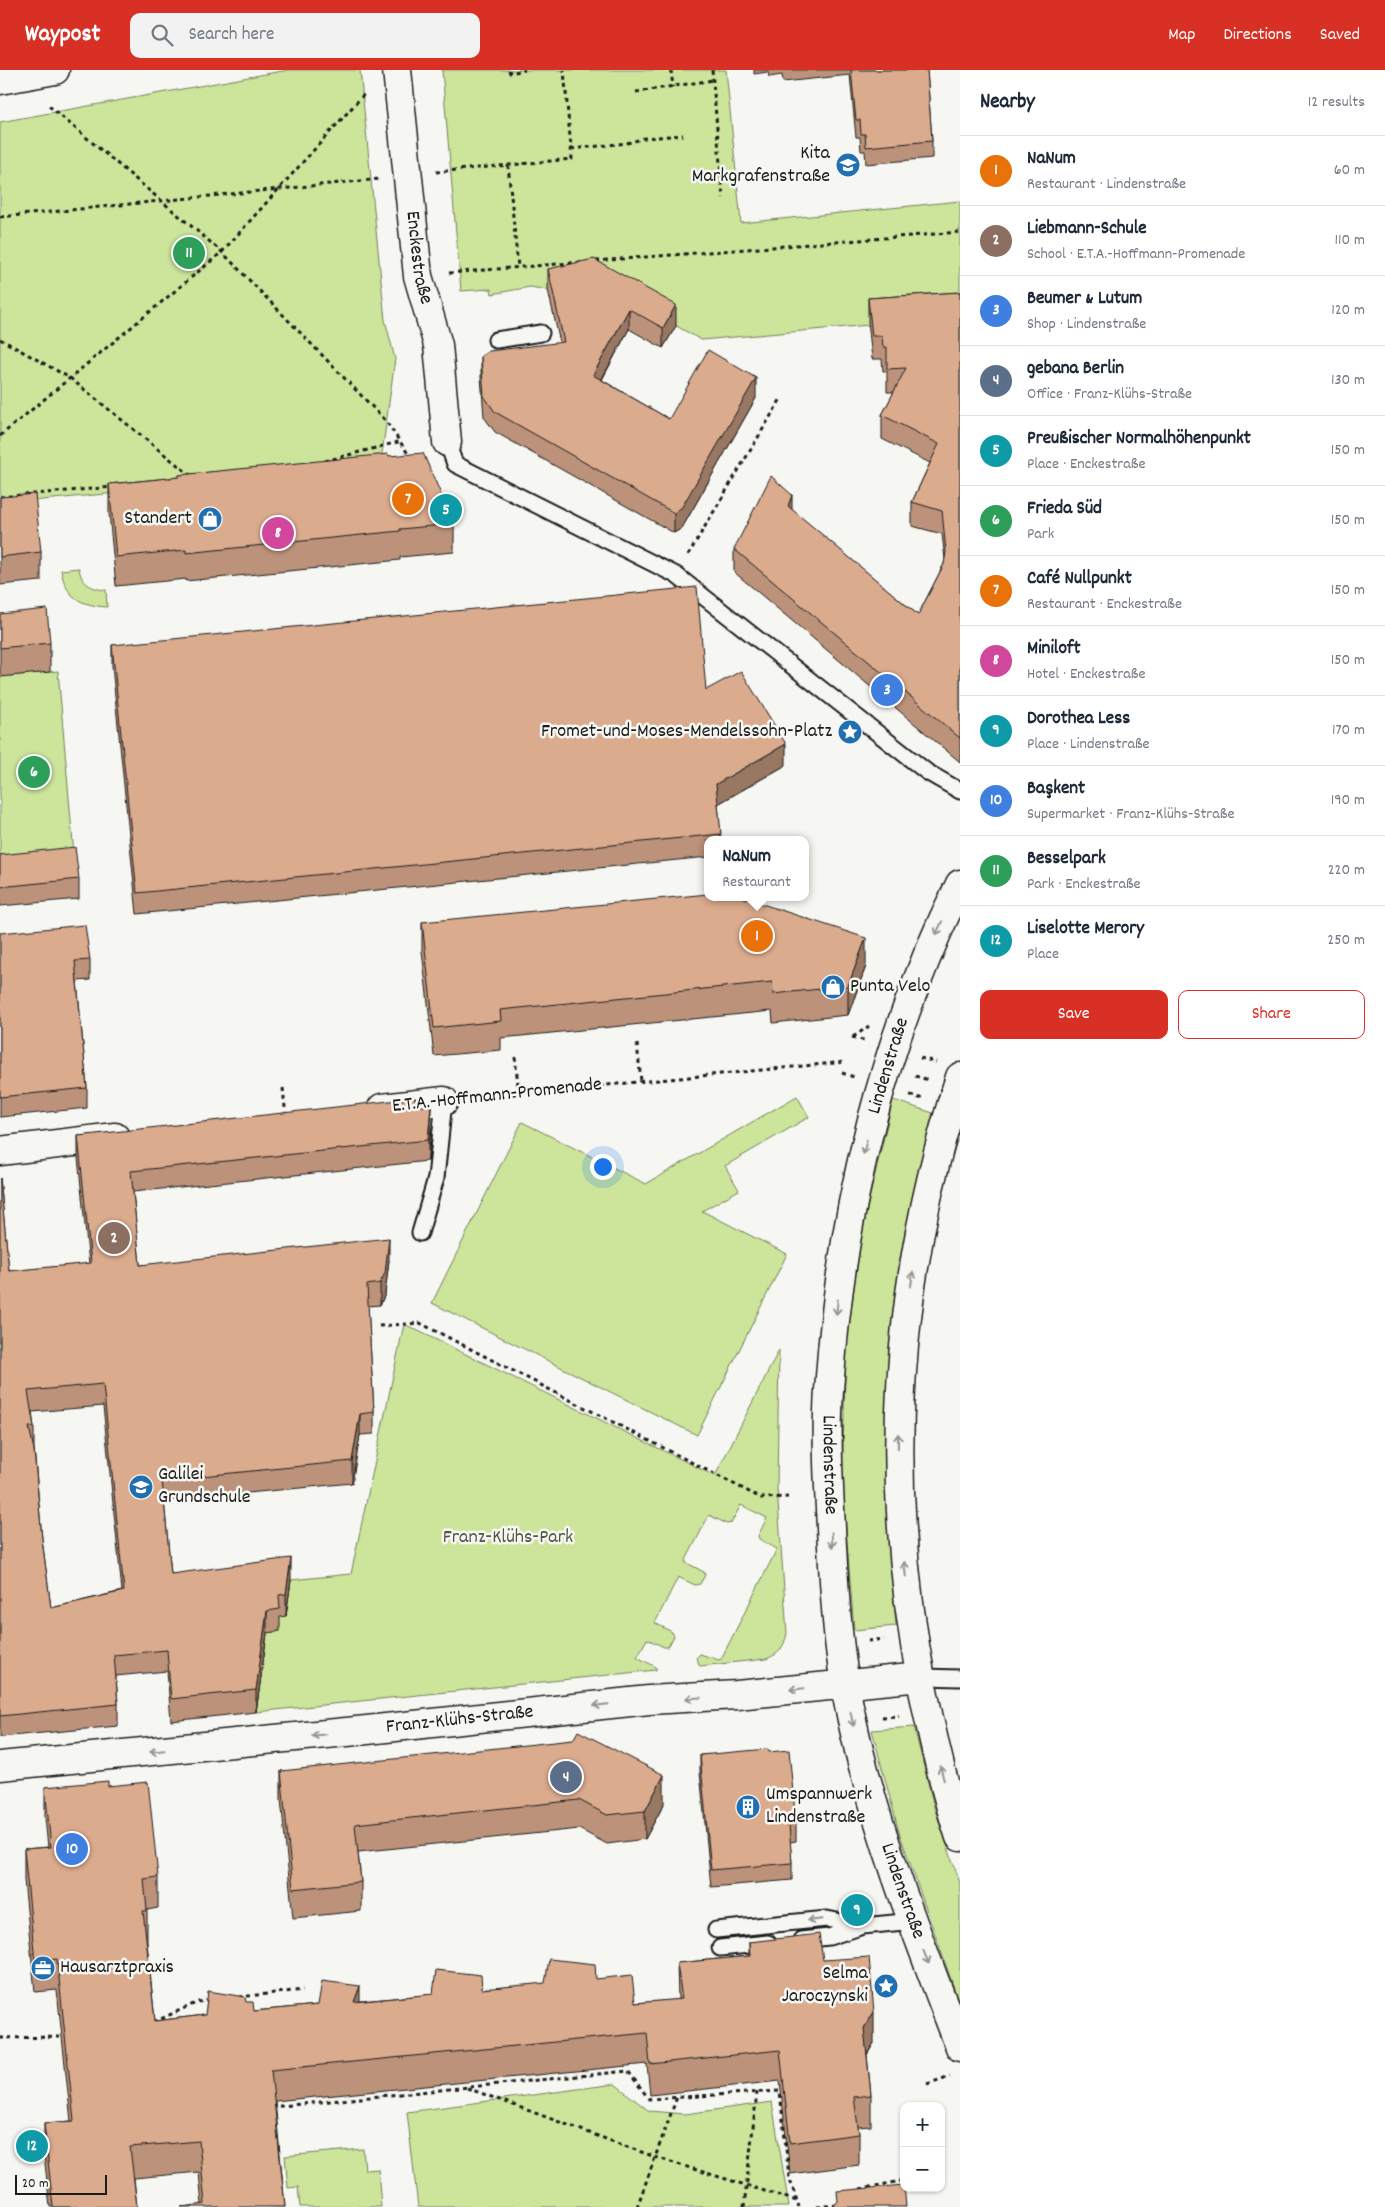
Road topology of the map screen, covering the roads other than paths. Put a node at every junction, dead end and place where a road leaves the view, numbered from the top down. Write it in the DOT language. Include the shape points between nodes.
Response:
graph roads {
  1 [pos="55,70"];
  2 [pos="397,70"];
  3 [pos="0,80"];
  4 [pos="541,333"];
  5 [pos="496,340"];
  6 [pos="447,442"];
  7 [pos="960,791"];
  8 [pos="960,884"];
  9 [pos="960,1077"];
  10 [pos="444,1101"];
  11 [pos="355,1111"];
  12 [pos="142,1135"];
  13 [pos="0,1151"];
  14 [pos="420,1233"];
  15 [pos="921,1677"];
  16 [pos="960,1678"];
  17 [pos="846,1684"];
  18 [pos="0,1766"];
  19 [pos="960,1837"];
  20 [pos="914,1921"];
  21 [pos="863,1926"];
  22 [pos="716,1930"];
  23 [pos="720,1948"];
  24 [pos="960,2046"];
  1 -- 3 [label="main road"];
  2 -- 6 [label="main road, Enckestraße" via="418,276 438,345"];
  4 -- 5 [label="lane"];
  6 -- 7 [label="lane" via="455,464 676,575 927,772"];
  8 -- 17 [label="main road, Lindenstraße, one-way" via="924,963 892,1049 865,1147 842,1262 829,1379 828,1474 837,1615"];
  15 -- 9 [label="main road, one-way" via="904,1569 899,1489 902,1354 924,1211 941,1138"];
  10 -- 11 [label="main road, E.T.A.-Hoffmann-Promenade"];
  10 -- 14 [label="lane" via="436,1178"];
  12 -- 13 [label="main road"];
  15 -- 16 [label="lane"];
  15 -- 17 [label="main road, Franz-Klühs-Straße"];
  19 -- 15 [label="main road, one-way" via="932,1736"];
  17 -- 18 [label="main road, Franz-Klühs-Straße, one-way" via="650,1700"];
  17 -- 20 [label="main road, Lindenstraße, one-way" via="852,1720 879,1822"];
  20 -- 21 [label="lane"];
  20 -- 24 [label="main road, Lindenstraße, one-way"];
  21 -- 22 [label="lane, one-way" via="827,1919"];
  21 -- 23 [label="lane" via="829,1937"];
}
